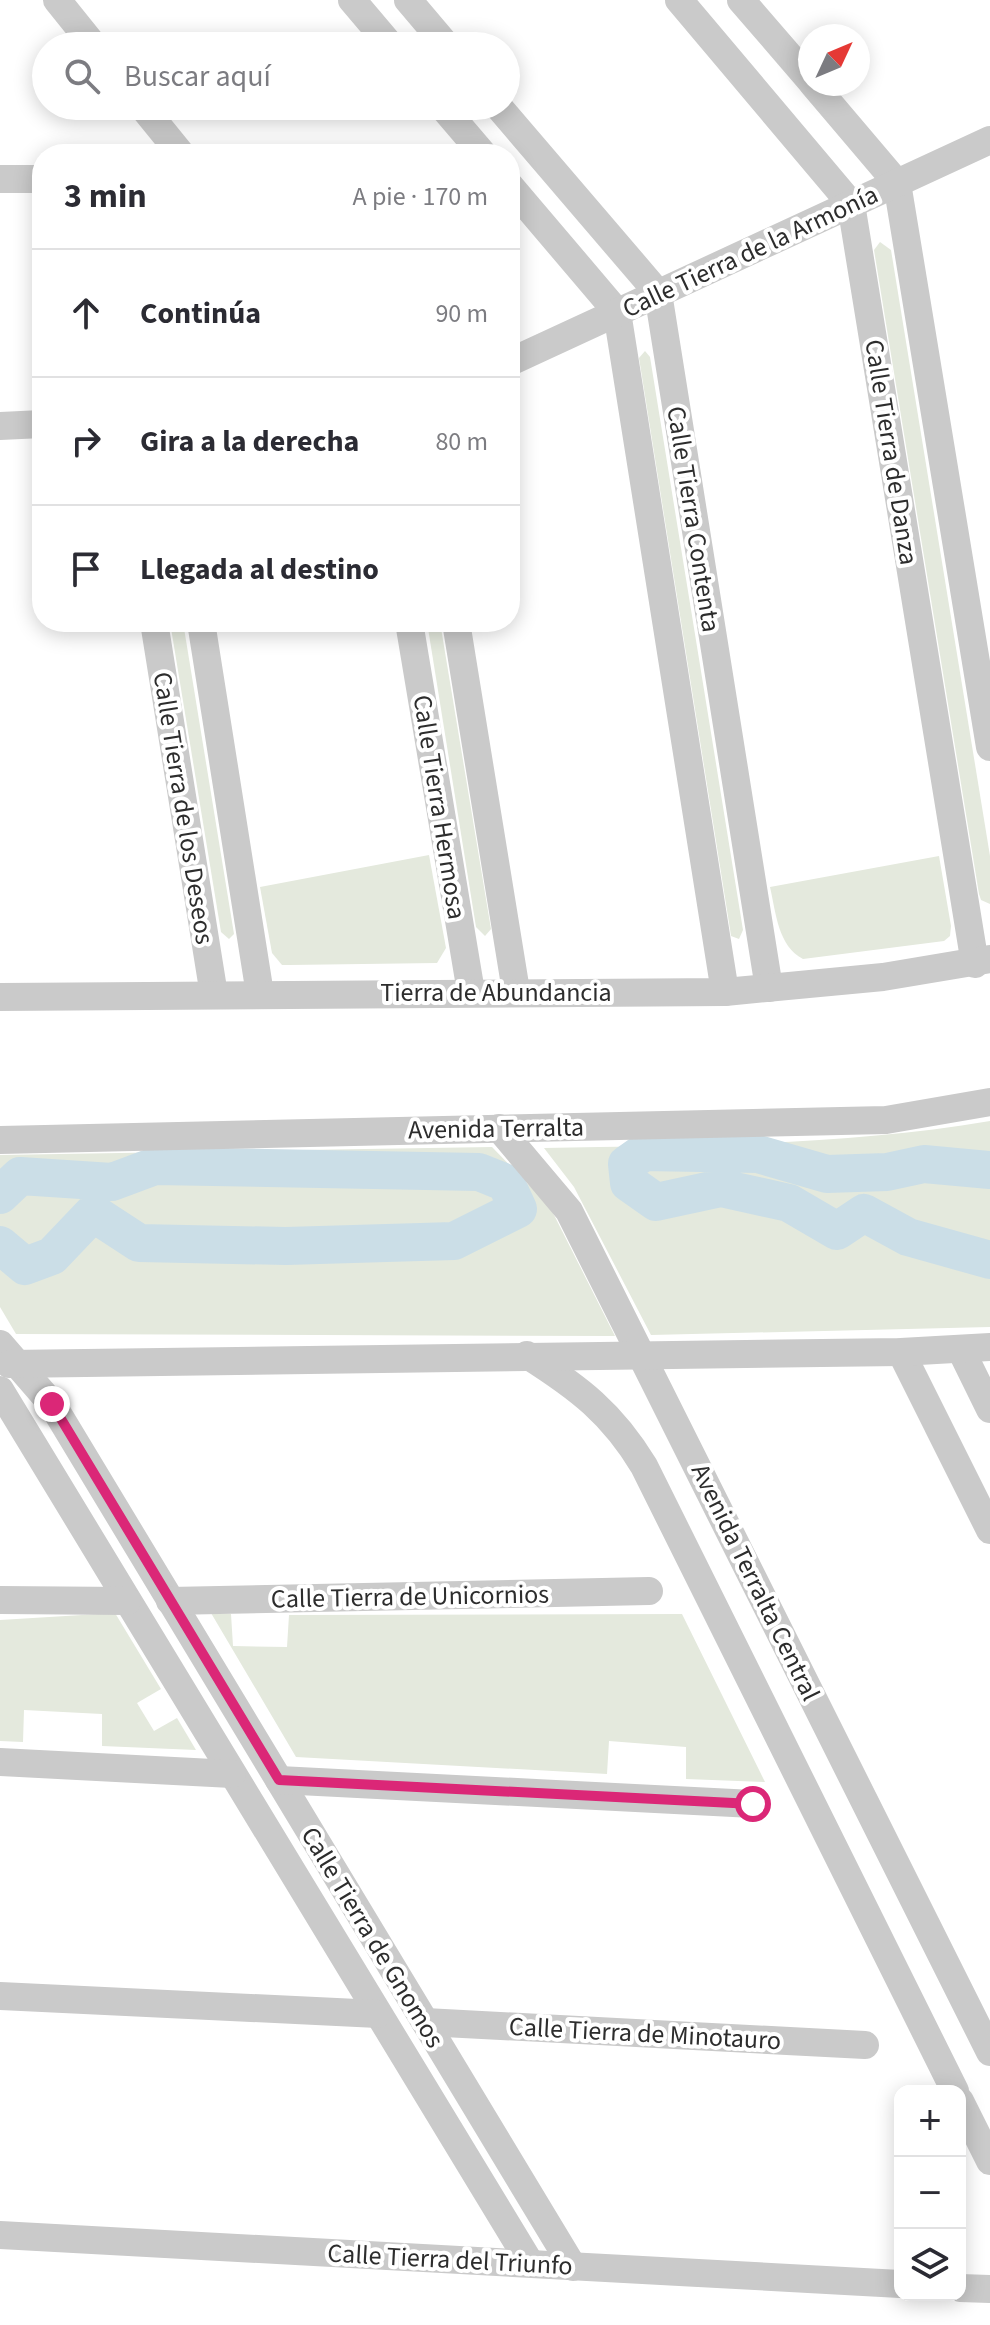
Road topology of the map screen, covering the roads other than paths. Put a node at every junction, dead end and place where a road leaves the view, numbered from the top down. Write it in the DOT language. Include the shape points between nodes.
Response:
graph roads {
  1 [pos="57,0"];
  2 [pos="352,0"];
  3 [pos="408,0"];
  4 [pos="679,0"];
  5 [pos="741,0"];
  6 [pos="83,32"];
  7 [pos="379,32"];
  8 [pos="435,32"];
  9 [pos="798,66"];
  10 [pos="824,96"];
  11 [pos="153,120"];
  12 [pos="454,120"];
  13 [pos="510,120"];
  14 [pos="990,140"];
  15 [pos="173,144"];
  16 [pos="474,144"];
  17 [pos="0,179"];
  18 [pos="32,179"];
  19 [pos="897,183"];
  20 [pos="520,198"];
  21 [pos="851,204"];
  22 [pos="658,293"];
  23 [pos="617,312"];
  24 [pos="520,357"];
  25 [pos="32,424"];
  26 [pos="0,426"];
  27 [pos="156,632"];
  28 [pos="203,632"];
  29 [pos="411,632"];
  30 [pos="458,632"];
  31 [pos="990,747"];
  32 [pos="982,962"];
  33 [pos="769,988"];
  34 [pos="1,990"];
  35 [pos="516,991"];
  36 [pos="471,992"];
  37 [pos="725,992"];
  38 [pos="260,994"];
  39 [pos="214,995"];
  40 [pos="990,1102"];
  41 [pos="499,1128"];
  42 [pos="0,1140"];
  43 [pos="0,1344"];
  44 [pos="990,1347"];
  45 [pos="961,1350"];
  46 [pos="901,1352"];
  47 [pos="527,1354"];
  48 [pos="642,1354"];
  49 [pos="10,1364"];
  50 [pos="0,1390"];
  51 [pos="990,1409"];
  52 [pos="990,1530"];
  53 [pos="649,1591"];
  54 [pos="0,1600"];
  55 [pos="127,1601"];
  56 [pos="170,1601"];
  57 [pos="0,1762"];
  58 [pos="232,1774"];
  59 [pos="279,1780"];
  60 [pos="753,1804"];
  61 [pos="0,1996"];
  62 [pos="378,2014"];
  63 [pos="425,2022"];
  64 [pos="865,2045"];
  65 [pos="990,2052"];
  66 [pos="952,2085"];
  67 [pos="966,2113"];
  68 [pos="990,2161"];
  69 [pos="0,2235"];
  70 [pos="530,2263"];
  71 [pos="573,2267"];
  72 [pos="894,2284"];
  73 [pos="966,2288"];
  74 [pos="990,2289"];
  1 -- 6 [label="street"];
  2 -- 7 [label="street"];
  3 -- 8 [label="street"];
  4 -- 21 [label="street"];
  5 -- 9 [label="street"];
  10 -- 19 [label="street"];
  11 -- 15 [label="street"];
  12 -- 16 [label="street"];
  13 -- 22 [label="street"];
  14 -- 19 [label="street, Calle Tierra de la Armonía"];
  17 -- 18 [label="street"];
  19 -- 21 [label="street, Calle Tierra de la Armonía"];
  19 -- 31 [label="street, Calle Tierra de Danza"];
  20 -- 23 [label="street"];
  21 -- 22 [label="street, Calle Tierra de la Armonía"];
  21 -- 32 [label="street, Calle Tierra de Danza"];
  22 -- 23 [label="street, Calle Tierra de la Armonía"];
  22 -- 33 [label="street, Calle Tierra Contenta"];
  23 -- 24 [label="street, Calle Tierra de la Armonía"];
  23 -- 37 [label="street, Calle Tierra Contenta"];
  25 -- 26 [label="street"];
  27 -- 39 [label="street, Calle Tierra de los Deseos"];
  28 -- 38 [label="street, Calle Tierra de los Deseos"];
  29 -- 36 [label="street, Calle Tierra Hermosa"];
  30 -- 35 [label="street, Calle Tierra Hermosa"];
  32 -- 33 [label="street, Tierra de Abundancia"];
  33 -- 37 [label="street, Tierra de Abundancia"];
  34 -- 39 [label="street, Tierra de Abundancia"];
  35 -- 36 [label="street, Tierra de Abundancia"];
  35 -- 37 [label="street, Tierra de Abundancia"];
  36 -- 38 [label="street, Tierra de Abundancia"];
  38 -- 39 [label="street, Tierra de Abundancia"];
  40 -- 41 [label="street, Avenida Terralta" via="886,1120"];
  41 -- 42 [label="street, Avenida Terralta"];
  41 -- 48 [label="street, Avenida Terralta Central" via="569,1211"];
  43 -- 49 [label="street, Calle Tierra de Gnomos"];
  44 -- 45 [label="street"];
  45 -- 46 [label="street"];
  45 -- 51 [label="street"];
  46 -- 48 [label="street"];
  46 -- 52 [label="street"];
  47 -- 48 [label="street"];
  47 -- 49 [label="street"];
  47 -- 66 [label="street, Avenida Terralta Central" via="603,1410 644,1466"];
  48 -- 65 [label="street, Avenida Terralta Central"];
  49 -- 56 [label="street, Calle Tierra de Gnomos" via="52,1404"];
  50 -- 55 [label="street, Calle Tierra de Gnomos"];
  53 -- 56 [label="street, Calle Tierra de Unicornios"];
  54 -- 55 [label="street"];
  55 -- 58 [label="street, Calle Tierra de Gnomos"];
  56 -- 59 [label="street, Calle Tierra de Gnomos"];
  57 -- 58 [label="street"];
  58 -- 62 [label="street, Calle Tierra de Gnomos"];
  59 -- 60 [label="street"];
  59 -- 63 [label="street, Calle Tierra de Gnomos"];
  61 -- 62 [label="street"];
  62 -- 70 [label="street, Calle Tierra de Gnomos"];
  63 -- 64 [label="street, Calle Tierra de Minotauro"];
  63 -- 71 [label="street, Calle Tierra de Gnomos"];
  67 -- 68 [label="street"];
  69 -- 70 [label="street, Calle Tierra del Triunfo"];
  70 -- 71 [label="street, Calle Tierra del Triunfo"];
  71 -- 72 [label="street, Calle Tierra del Triunfo"];
  73 -- 74 [label="street"];
}
